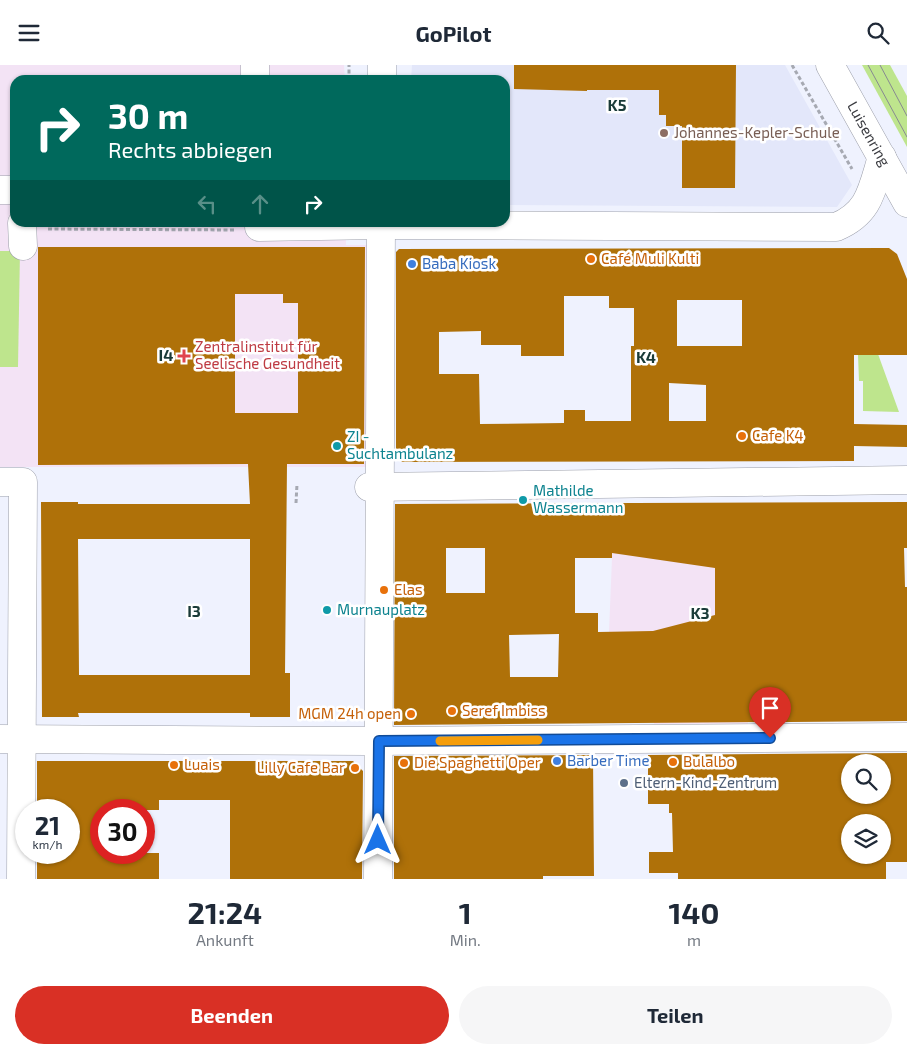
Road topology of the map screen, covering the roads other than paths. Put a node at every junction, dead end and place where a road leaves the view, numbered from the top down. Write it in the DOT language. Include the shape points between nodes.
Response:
graph roads {
  1 [pos="830,65"];
  2 [pos="882,157"];
  3 [pos="907,203"];
  4 [pos="510,224"];
  5 [pos="381,227"];
  6 [pos="907,480"];
  7 [pos="12,482"];
  8 [pos="374,487"];
  9 [pos="907,737"];
  10 [pos="11,739"];
  11 [pos="379,741"];
  12 [pos="21,879"];
  13 [pos="378,879"];
  1 -- 2 [label="street, Luisenring"];
  2 -- 3 [label="street, Luisenring"];
  2 -- 4 [label="street" via="865,206 853,220 836,227"];
  5 -- 8 [label="street"];
  6 -- 8 [label="street"];
  7 -- 10 [label="street"];
  8 -- 11 [label="street"];
  9 -- 11 [label="street"];
  10 -- 11 [label="street"];
  10 -- 12 [label="street"];
  11 -- 13 [label="street"];
}
